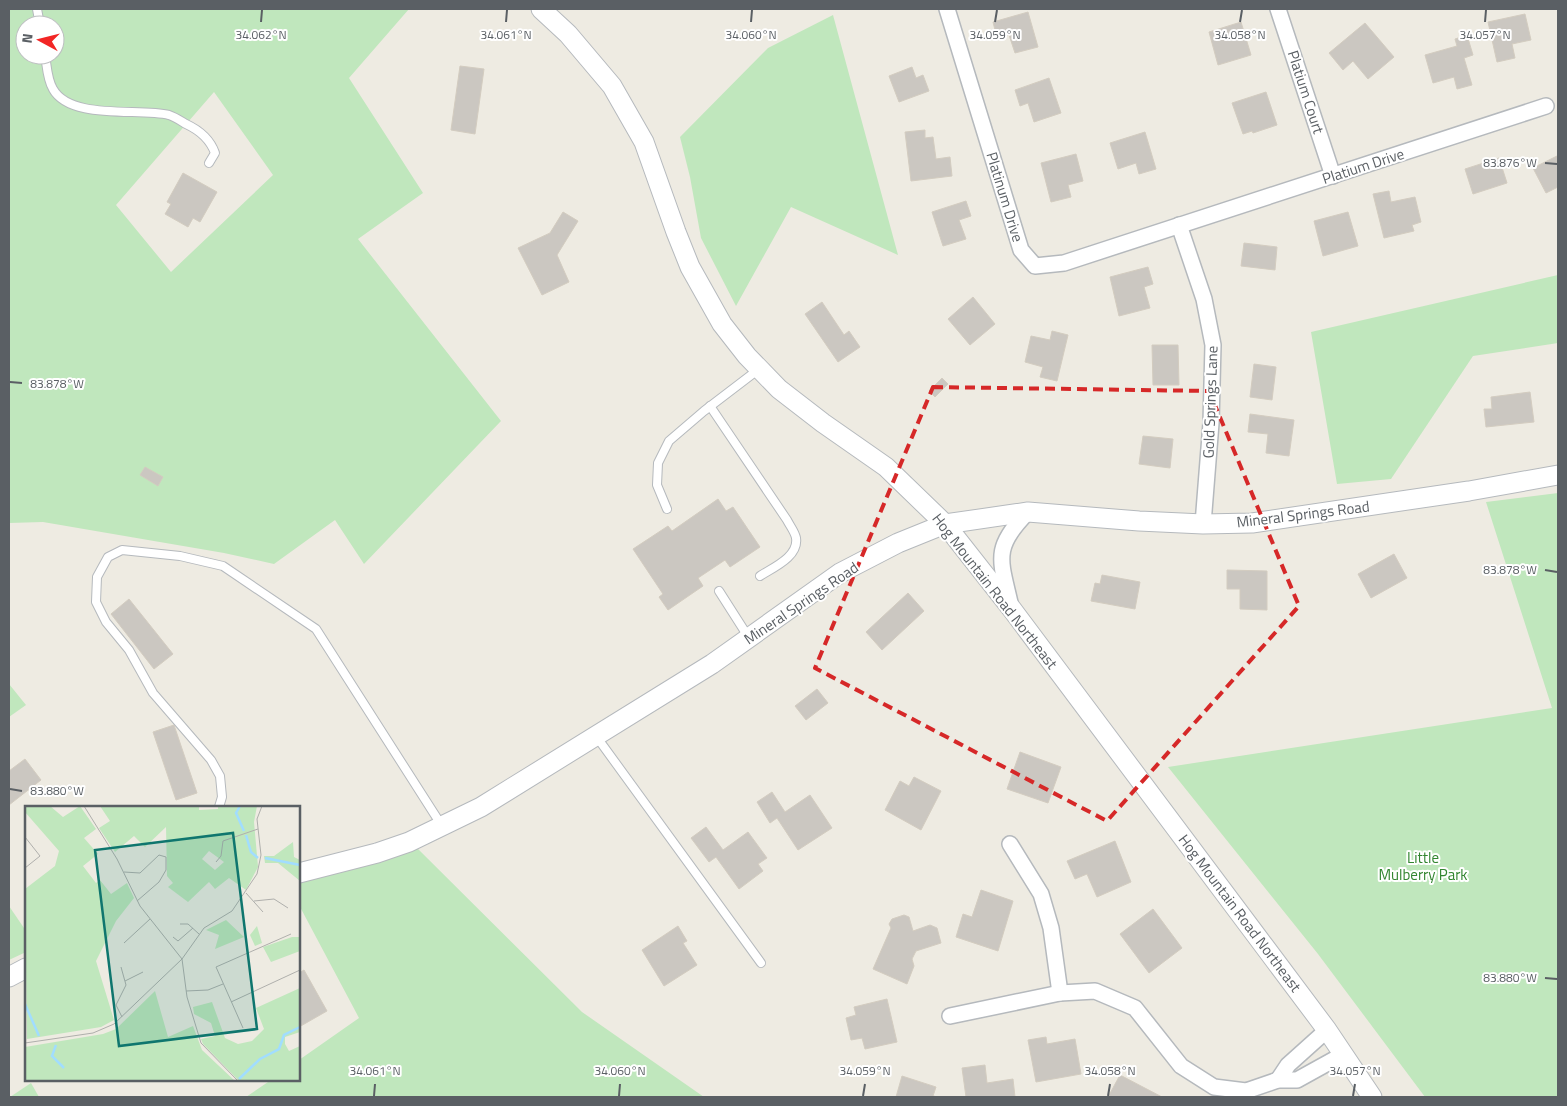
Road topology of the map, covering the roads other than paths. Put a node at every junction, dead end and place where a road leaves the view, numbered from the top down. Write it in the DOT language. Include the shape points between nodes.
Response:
graph roads {
  1 [pos="541,9"];
  2 [pos="947,9"];
  3 [pos="1278,9"];
  4 [pos="47,65"];
  5 [pos="1546,106"];
  6 [pos="209,163"];
  7 [pos="1333,176"];
  8 [pos="1179,225"];
  9 [pos="760,369"];
  10 [pos="710,406"];
  11 [pos="1558,475"];
  12 [pos="667,509"];
  13 [pos="1028,512"];
  14 [pos="945,524"];
  15 [pos="1203,524"];
  16 [pos="760,576"];
  17 [pos="719,590"];
  18 [pos="1012,608"];
  19 [pos="749,638"];
  20 [pos="596,736"];
  21 [pos="220,806"];
  22 [pos="442,826"];
  23 [pos="1010,844"];
  24 [pos="300,873"];
  25 [pos="761,963"];
  26 [pos="25,968"];
  27 [pos="9,976"];
  28 [pos="1060,993"];
  29 [pos="950,1016"];
  30 [pos="1327,1030"];
  31 [pos="1344,1054"];
  32 [pos="1278,1080"];
  33 [pos="1372,1097"];
  1 -- 9 [label="street, Hog Mountain Road Northeast" via="568,34 612,86 644,142 690,267 722,324"];
  2 -- 8 [label="street, Platinum Drive" via="1021,250 1035,266 1064,263"];
  3 -- 7 [label="street, Platium Court"];
  4 -- 6 [label="lane" via="53,89 63,100 75,106 170,116 196,129 215,153"];
  5 -- 7 [label="street, Platium Drive"];
  7 -- 8 [label="street, Platium Drive"];
  8 -- 15 [label="street, Gold Springs Lane" via="1204,299 1213,345"];
  9 -- 10 [label="lane"];
  9 -- 14 [label="street, Hog Mountain Road Northeast" via="823,423 886,467"];
  10 -- 12 [label="lane" via="669,441 658,463 657,485"];
  10 -- 16 [label="lane" via="796,537 790,556"];
  11 -- 15 [label="street, Mineral Springs Road" via="1341,511 1252,523"];
  13 -- 14 [label="street, Mineral Springs Road"];
  13 -- 15 [label="street, Mineral Springs Road"];
  13 -- 18 [label="street" via="1009,533 1002,550"];
  14 -- 18 [label="street, Hog Mountain Road Northeast"];
  14 -- 19 [label="street, Mineral Springs Road" via="840,573"];
  17 -- 19 [label="lane"];
  18 -- 30 [label="street, Hog Mountain Road Northeast"];
  19 -- 20 [label="street, Mineral Springs Road"];
  20 -- 22 [label="street, Mineral Springs Road" via="481,807"];
  20 -- 25 [label="lane"];
  21 -- 22 [label="lane" via="220,776 212,760 153,693 96,602 97,577 108,558 122,550 180,556 223,566 316,630"];
  22 -- 24 [label="street, Mineral Springs Road" via="378,853"];
  23 -- 28 [label="street" via="1041,894 1051,928"];
  26 -- 27 [label="street"];
  28 -- 29 [label="street"];
  28 -- 32 [label="street" via="1095,991 1136,1008 1181,1066 1214,1086 1246,1091"];
  30 -- 31 [label="street, Hog Mountain Road Northeast"];
  30 -- 32 [label="street" via="1288,1065"];
  31 -- 32 [label="street" via="1298,1080"];
  31 -- 33 [label="street, Hog Mountain Road Northeast"];
}
